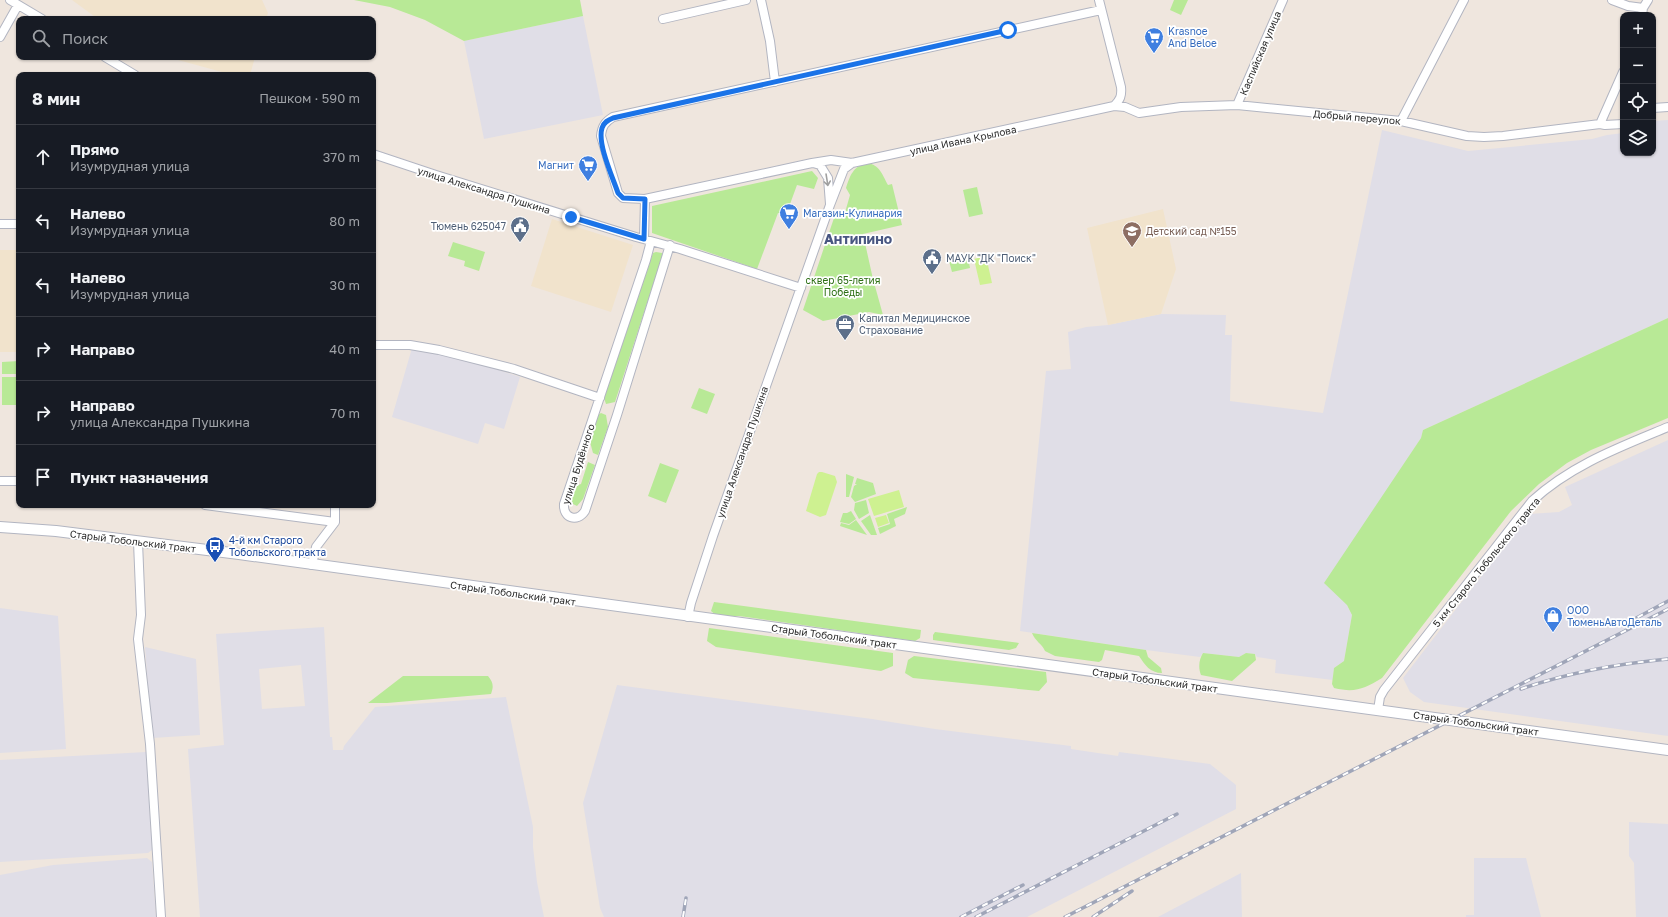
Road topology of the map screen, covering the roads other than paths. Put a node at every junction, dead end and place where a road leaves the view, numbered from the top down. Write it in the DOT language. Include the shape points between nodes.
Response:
graph roads {
  1 [pos="10,0"];
  2 [pos="746,0"];
  3 [pos="761,0"];
  4 [pos="1099,0"];
  5 [pos="1283,0"];
  6 [pos="1464,0"];
  7 [pos="1612,0"];
  8 [pos="1648,0"];
  9 [pos="18,5"];
  10 [pos="1101,10"];
  11 [pos="1643,11"];
  12 [pos="37,16"];
  13 [pos="663,18"];
  14 [pos="0,37"];
  15 [pos="110,60"];
  16 [pos="130,72"];
  17 [pos="1620,79"];
  18 [pos="775,82"];
  19 [pos="1114,106"];
  20 [pos="1237,106"];
  21 [pos="1668,107"];
  22 [pos="1656,108"];
  23 [pos="1402,120"];
  24 [pos="1600,124"];
  25 [pos="1620,124"];
  26 [pos="376,155"];
  27 [pos="812,163"];
  28 [pos="852,163"];
  29 [pos="645,199"];
  30 [pos="830,205"];
  31 [pos="0,224"];
  32 [pos="16,224"];
  33 [pos="647,240"];
  34 [pos="670,246"];
  35 [pos="801,288"];
  36 [pos="376,345"];
  37 [pos="600,398"];
  38 [pos="1668,427"];
  39 [pos="0,481"];
  40 [pos="16,481"];
  41 [pos="228,508"];
  42 [pos="335,508"];
  43 [pos="335,522"];
  44 [pos="0,527"];
  45 [pos="138,542"];
  46 [pos="312,565"];
  47 [pos="688,617"];
  48 [pos="1378,710"];
  49 [pos="1668,750"];
  50 [pos="160,917"];
  1 -- 9 [label="street"];
  2 -- 13 [label="street"];
  3 -- 18 [label="street"];
  4 -- 10 [label="street"];
  5 -- 20 [label="street, Каспийская улица"];
  6 -- 23 [label="street"];
  7 -- 11 [label="street"];
  8 -- 11 [label="street"];
  9 -- 12 [label="street"];
  9 -- 14 [label="street"];
  10 -- 18 [label="street"];
  10 -- 19 [label="street" via="1122,94"];
  15 -- 16 [label="street"];
  17 -- 24 [label="street"];
  18 -- 29 [label="street, улица Ивана Крылова" via="613,118 606,122 602,127 601,136 618,193 623,198"];
  19 -- 20 [label="street, Добрый переулок" via="1139,113 1181,107"];
  19 -- 28 [label="street, улица Ивана Крылова"];
  20 -- 23 [label="street, Добрый переулок"];
  21 -- 22 [label="street"];
  23 -- 24 [label="street, Добрый переулок" via="1467,136 1484,137"];
  24 -- 25 [label="street, Добрый переулок"];
  26 -- 33 [label="street, улица Александра Пушкина"];
  27 -- 28 [label="street, улица Ивана Крылова" via="831,160"];
  27 -- 29 [label="street, улица Ивана Крылова"];
  27 -- 30 [label="street, one-way" via="820,165 825,171"];
  28 -- 30 [label="street, улица Александра Пушкина" via="844,169"];
  29 -- 33 [label="street, улица Будённого"];
  30 -- 35 [label="street, улица Александра Пушкина"];
  31 -- 32 [label="street"];
  33 -- 34 [label="street, улица Александра Пушкина"];
  33 -- 37 [label="street, улица Будённого" via="646,260"];
  34 -- 35 [label="street, улица Александра Пушкина"];
  34 -- 37 [label="street, улица Будённого" via="585,511 582,516 571,518 566,515 564,504"];
  35 -- 47 [label="street, улица Александра Пушкина" via="711,542"];
  36 -- 37 [label="street" via="419,346 439,350 514,369"];
  38 -- 48 [label="street, 5 км Старого Тобольского тракта" via="1589,461 1554,482 1532,501 1384,690"];
  39 -- 40 [label="street"];
  41 -- 43 [label="street"];
  42 -- 43 [label="street"];
  43 -- 46 [label="street" via="316,548"];
  44 -- 45 [label="street, Старый Тобольский тракт" via="56,531"];
  45 -- 46 [label="street, Старый Тобольский тракт"];
  45 -- 50 [label="street" via="141,615 138,639 150,744"];
  46 -- 47 [label="street, Старый Тобольский тракт"];
  47 -- 48 [label="street, Старый Тобольский тракт"];
  48 -- 49 [label="street, Старый Тобольский тракт"];
}
